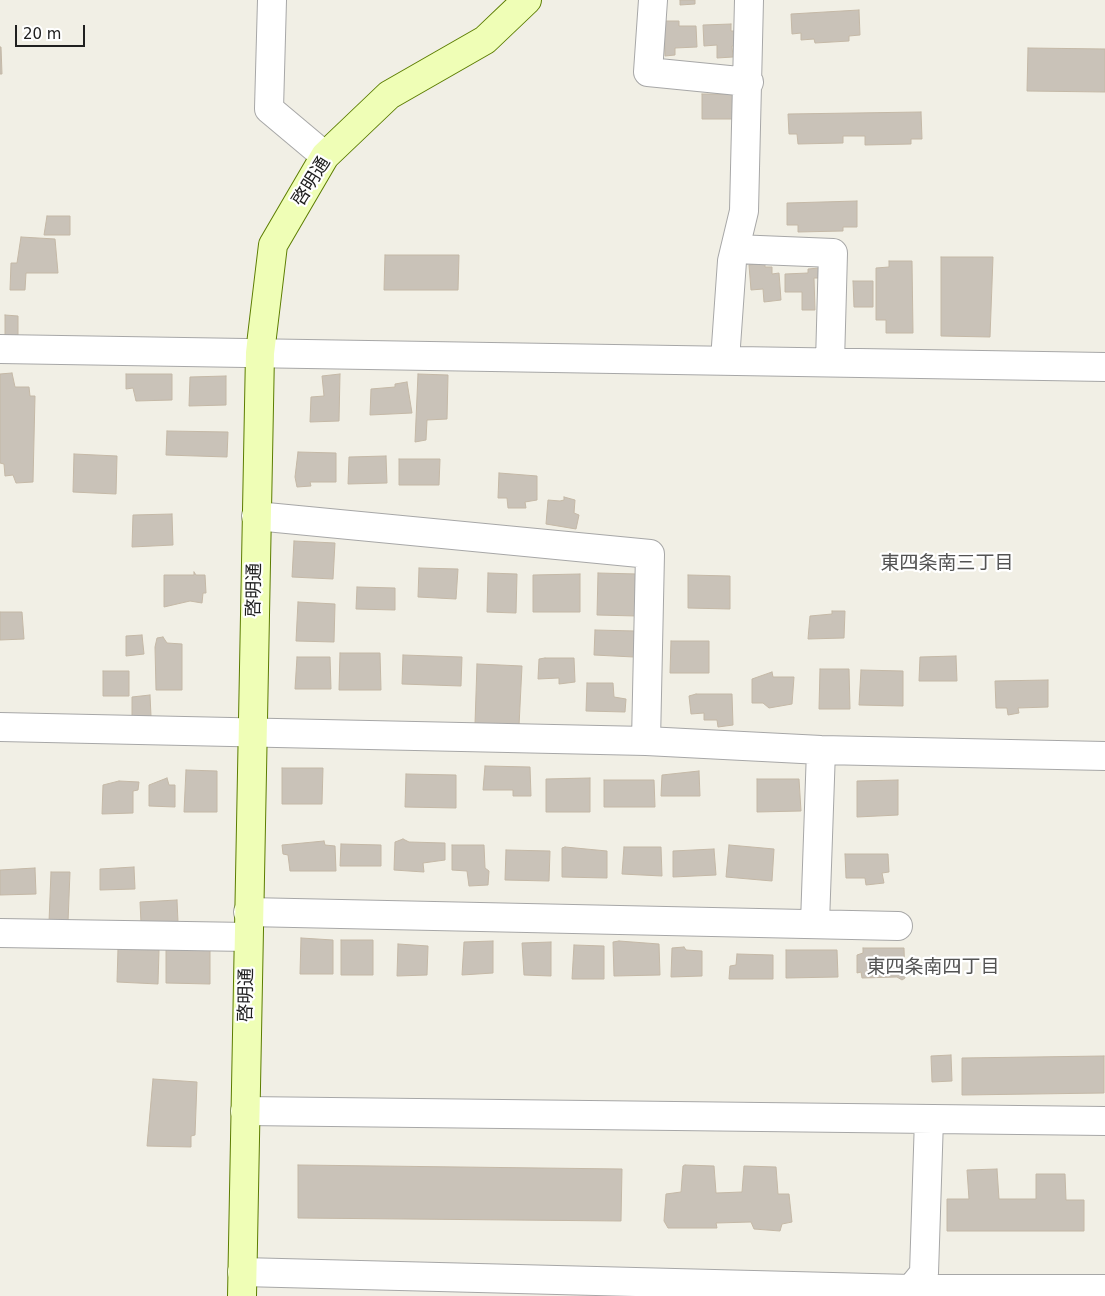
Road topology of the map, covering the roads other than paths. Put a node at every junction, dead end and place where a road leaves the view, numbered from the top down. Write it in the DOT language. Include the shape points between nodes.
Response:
graph roads {
  1 [pos="272,0"];
  2 [pos="527,0"];
  3 [pos="653,0"];
  4 [pos="749,0"];
  5 [pos="749,82"];
  6 [pos="325,156"];
  7 [pos="735,249"];
  8 [pos="0,349"];
  9 [pos="260,353"];
  10 [pos="725,360"];
  11 [pos="830,362"];
  12 [pos="1105,367"];
  13 [pos="256,516"];
  14 [pos="0,727"];
  15 [pos="252,734"];
  16 [pos="646,742"];
  17 [pos="821,750"];
  18 [pos="1105,756"];
  19 [pos="815,923"];
  20 [pos="248,925"];
  21 [pos="898,926"];
  22 [pos="0,933"];
  23 [pos="245,1111"];
  24 [pos="929,1119"];
  25 [pos="1105,1120"];
  26 [pos="242,1284"];
  27 [pos="623,1289"];
  28 [pos="1105,1289"];
  29 [pos="910,1293"];
  1 -- 6 [label="street" via="269,109"];
  2 -- 6 [label="street, 啓明通" via="485,40 389,95"];
  3 -- 5 [label="street" via="648,72"];
  4 -- 5 [label="street"];
  5 -- 7 [label="street" via="744,211"];
  6 -- 9 [label="street, 啓明通" via="273,246"];
  7 -- 10 [label="street"];
  7 -- 11 [label="street" via="833,253"];
  8 -- 9 [label="street"];
  9 -- 10 [label="street"];
  9 -- 13 [label="street, 啓明通"];
  10 -- 11 [label="street"];
  11 -- 12 [label="street"];
  13 -- 15 [label="street, 啓明通"];
  13 -- 16 [label="street" via="650,554"];
  14 -- 15 [label="street"];
  15 -- 16 [label="street"];
  15 -- 20 [label="street, 啓明通"];
  16 -- 17 [label="street"];
  17 -- 18 [label="street"];
  17 -- 19 [label="street"];
  19 -- 20 [label="street"];
  19 -- 21 [label="street"];
  20 -- 22 [label="street"];
  20 -- 23 [label="street, 啓明通"];
  23 -- 24 [label="street"];
  23 -- 26 [label="street, 啓明通"];
  24 -- 25 [label="street"];
  24 -- 29 [label="street" via="924,1273"];
  26 -- 27 [label="street"];
  27 -- 29 [label="street"];
  28 -- 29 [label="street"];
}
